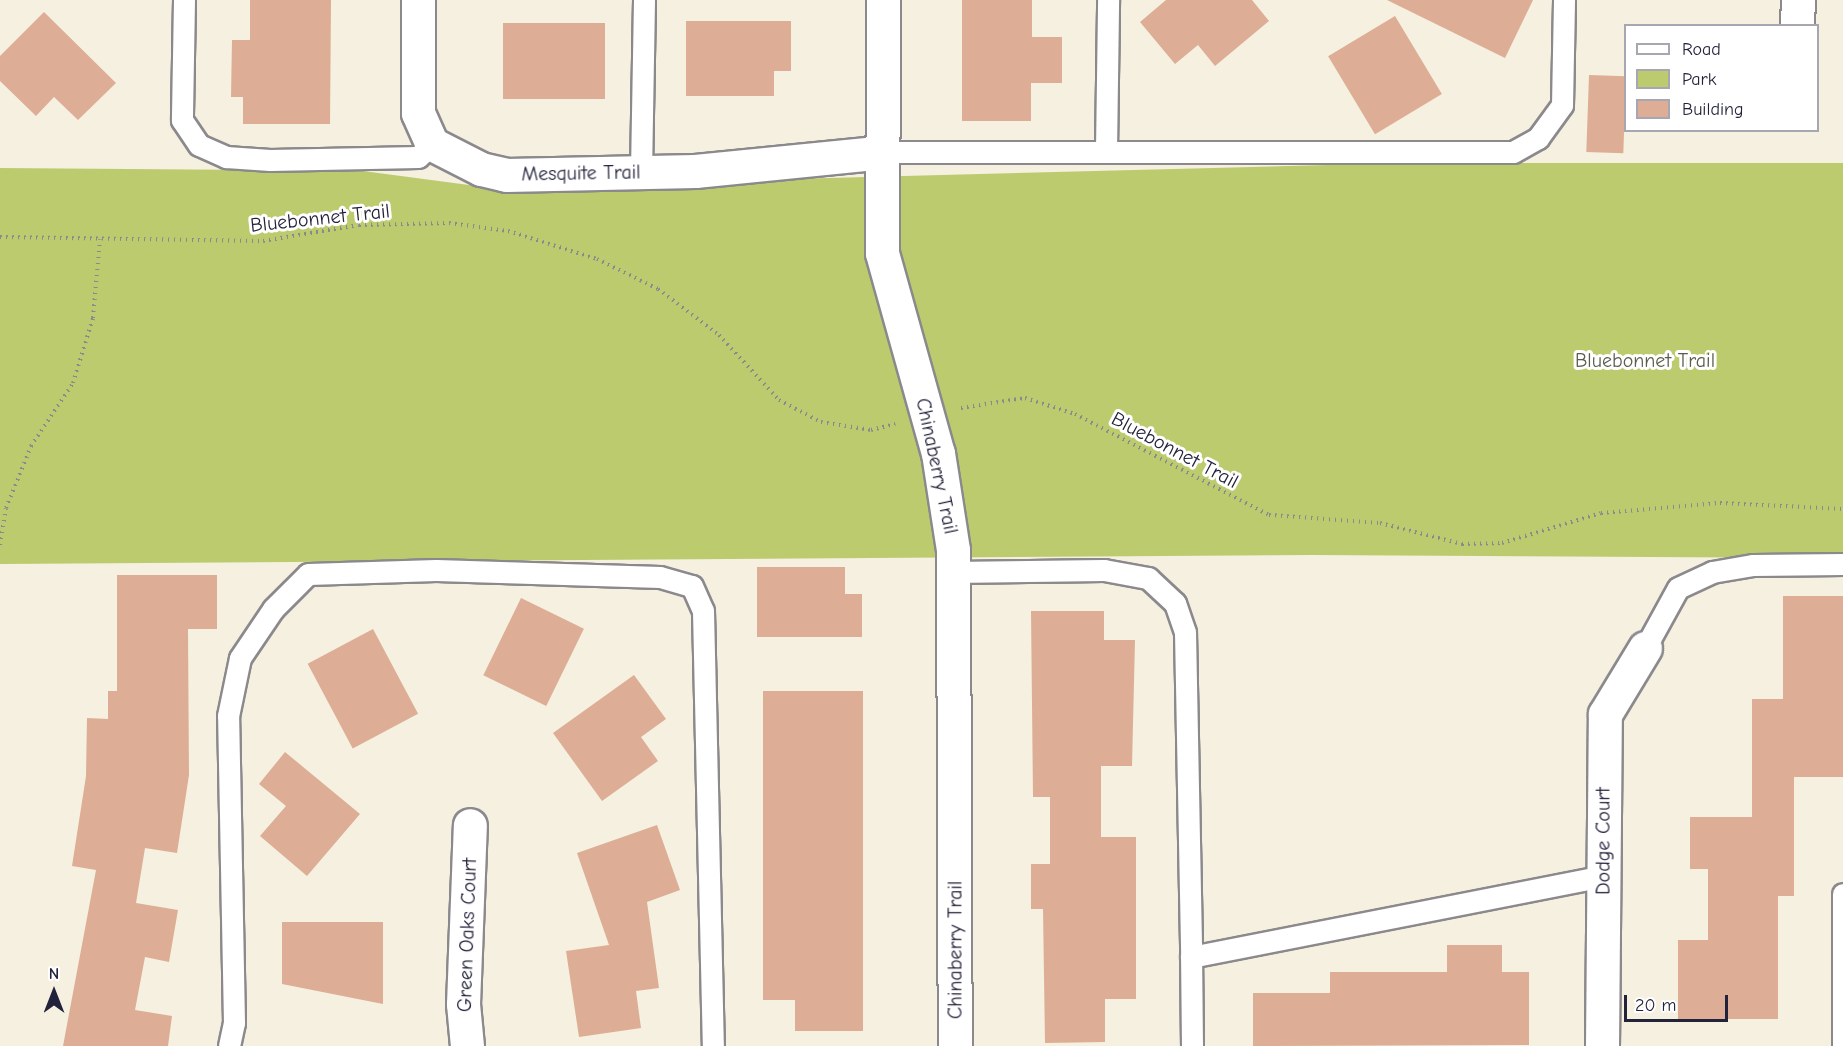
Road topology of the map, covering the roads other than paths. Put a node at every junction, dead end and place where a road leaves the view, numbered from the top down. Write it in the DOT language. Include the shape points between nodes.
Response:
graph roads {
  1 [pos="184,0"];
  2 [pos="418,0"];
  3 [pos="644,0"];
  4 [pos="883,0"];
  5 [pos="1108,0"];
  6 [pos="1564,0"];
  7 [pos="1798,0"];
  8 [pos="1797,24"];
  9 [pos="432,144"];
  10 [pos="1106,151"];
  11 [pos="884,152"];
  12 [pos="641,172"];
  13 [pos="1843,564"];
  14 [pos="952,572"];
  15 [pos="1645,648"];
  16 [pos="470,825"];
  17 [pos="1602,876"];
  18 [pos="1843,894"];
  19 [pos="1191,957"];
  20 [pos="229,1046"];
  21 [pos="467,1046"];
  22 [pos="712,1046"];
  23 [pos="955,1046"];
  24 [pos="1192,1046"];
  25 [pos="1602,1046"];
  26 [pos="1843,1046"];
  1 -- 9 [label="lane" via="182,120 199,145 226,158 270,160 418,158"];
  2 -- 9 [label="street" via="418,113"];
  3 -- 12 [label="lane"];
  4 -- 11 [label="street, Chinaberry Trail"];
  5 -- 10 [label="lane"];
  6 -- 10 [label="lane" via="1562,105 1538,138 1513,152"];
  7 -- 8 [label="street"];
  9 -- 12 [label="street, Mesquite Trail" via="456,160 506,175"];
  10 -- 11 [label="lane"];
  11 -- 12 [label="street, Mesquite Trail" via="816,163"];
  11 -- 14 [label="street, Chinaberry Trail" via="882,253 938,453"];
  13 -- 15 [label="lane" via="1753,565 1712,572 1678,588"];
  14 -- 19 [label="lane" via="1104,570 1148,578 1175,603 1185,632"];
  14 -- 23 [label="street, Chinaberry Trail"];
  15 -- 17 [label="street, Dodge Court" via="1605,714"];
  16 -- 21 [label="street, Green Oaks Court" via="463,1004"];
  17 -- 19 [label="lane"];
  17 -- 25 [label="street, Dodge Court"];
  18 -- 26 [label="lane"];
  19 -- 24 [label="lane"];
  20 -- 22 [label="lane" via="234,1023 228,716 240,658 273,609 308,574 436,570 660,577 692,586 704,623"];
}
